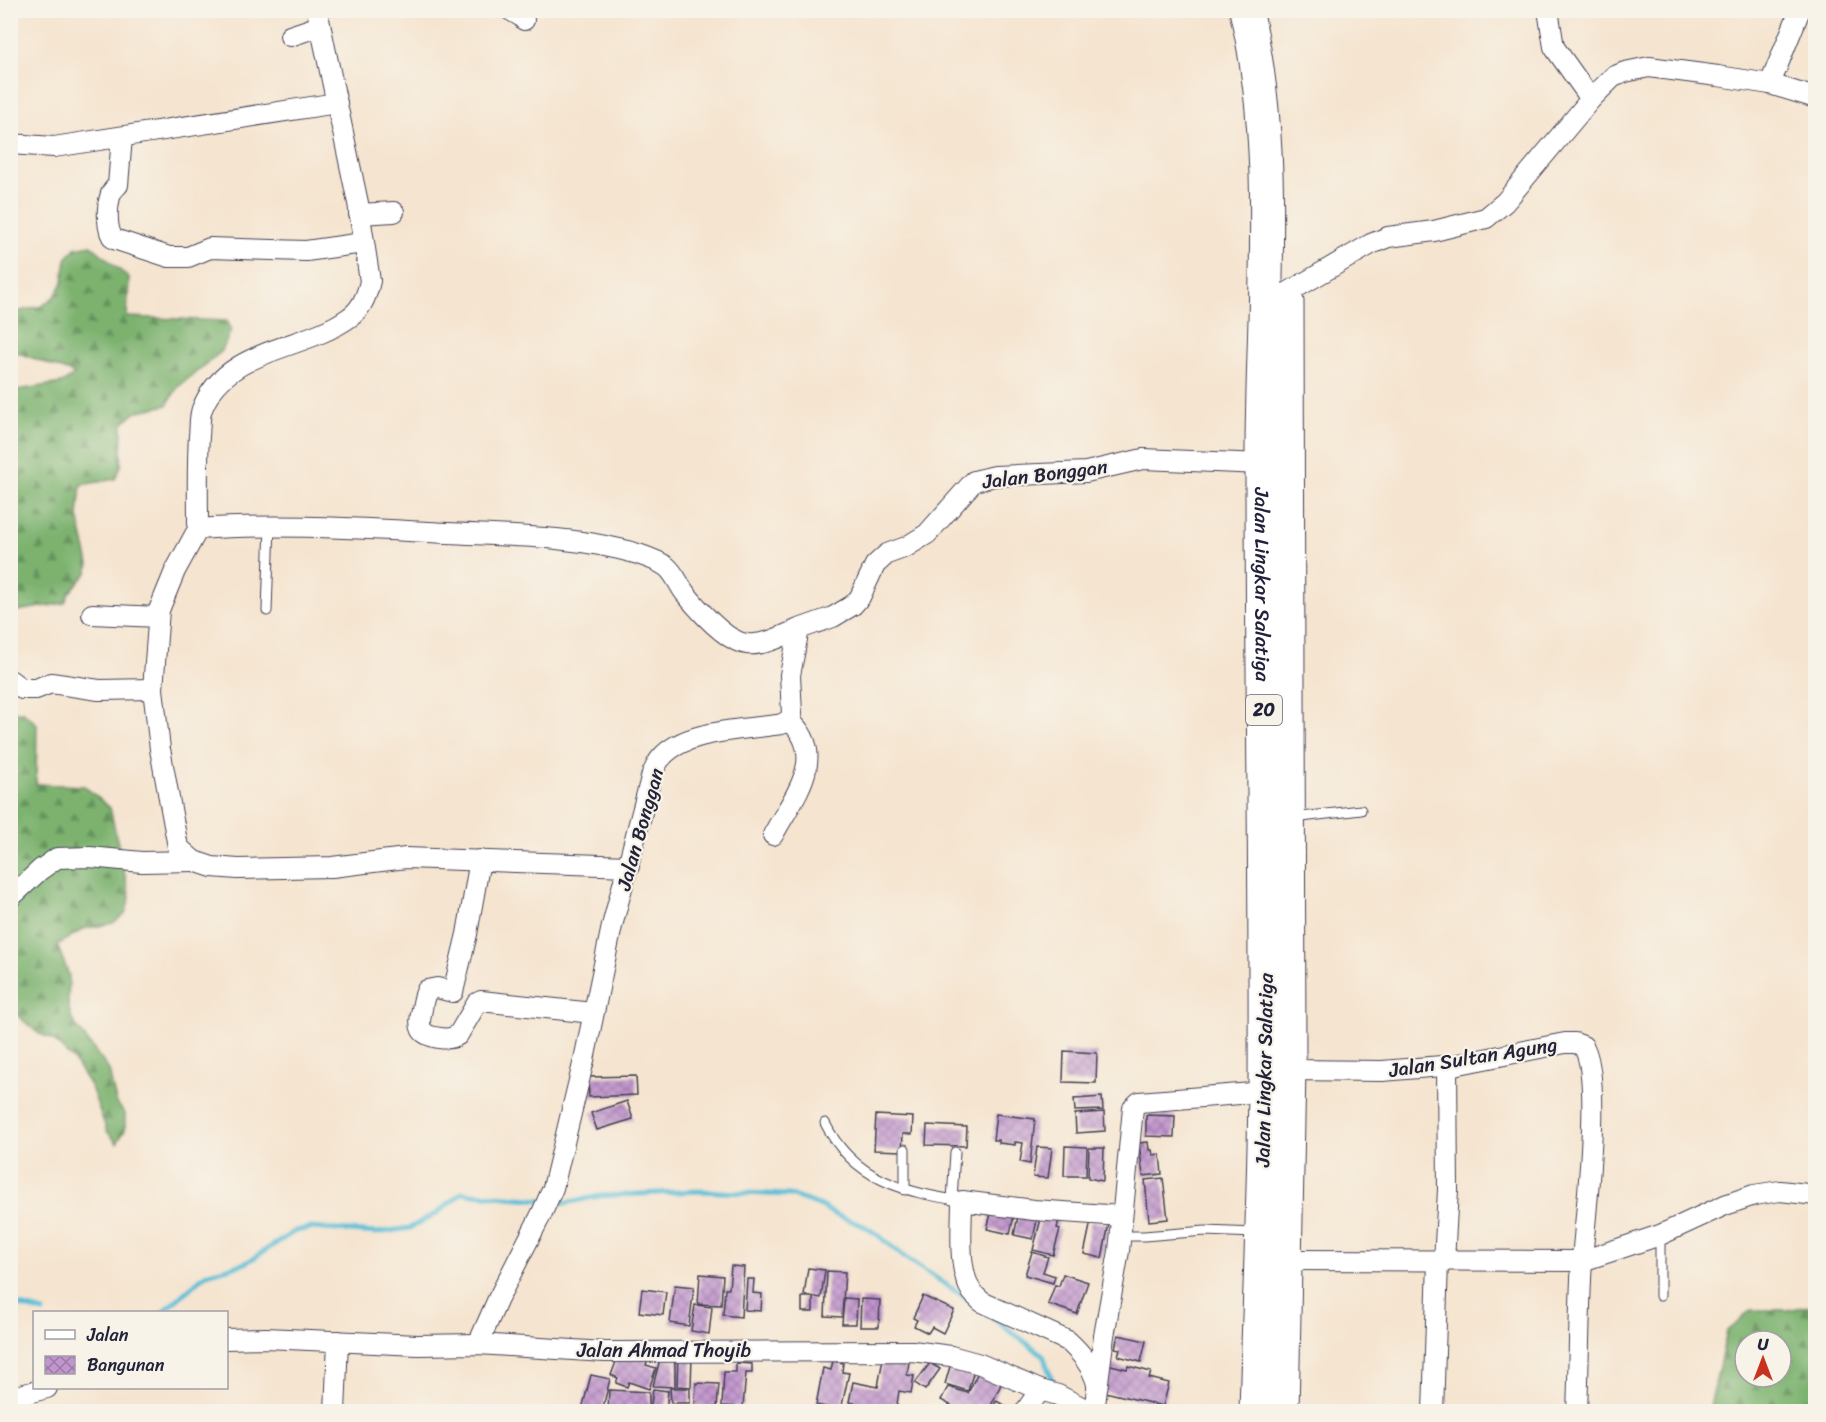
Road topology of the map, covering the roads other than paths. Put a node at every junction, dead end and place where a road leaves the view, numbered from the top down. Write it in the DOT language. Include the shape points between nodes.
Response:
graph roads {
  1 [pos="1246,10"];
  2 [pos="1269,10"];
  3 [pos="1548,10"];
  4 [pos="1800,10"];
  5 [pos="319,18"];
  6 [pos="290,36"];
  7 [pos="1770,84"];
  8 [pos="1815,98"];
  9 [pos="1592,99"];
  10 [pos="337,103"];
  11 [pos="122,137"];
  12 [pos="10,144"];
  13 [pos="394,212"];
  14 [pos="359,214"];
  15 [pos="363,243"];
  16 [pos="1287,293"];
  17 [pos="1275,374"];
  18 [pos="1262,464"];
  19 [pos="270,525"];
  20 [pos="198,528"];
  21 [pos="267,611"];
  22 [pos="92,614"];
  23 [pos="158,617"];
  24 [pos="799,629"];
  25 [pos="10,680"];
  26 [pos="153,689"];
  27 [pos="789,720"];
  28 [pos="1361,810"];
  29 [pos="1288,819"];
  30 [pos="773,835"];
  31 [pos="480,860"];
  32 [pos="194,861"];
  33 [pos="629,866"];
  34 [pos="10,898"];
  35 [pos="453,992"];
  36 [pos="481,1001"];
  37 [pos="593,1013"];
  38 [pos="1447,1065"];
  39 [pos="1288,1070"];
  40 [pos="1265,1092"];
  41 [pos="825,1123"];
  42 [pos="905,1149"];
  43 [pos="955,1152"];
  44 [pos="905,1190"];
  45 [pos="1815,1195"];
  46 [pos="957,1201"];
  47 [pos="1122,1216"];
  48 [pos="1261,1233"];
  49 [pos="1660,1235"];
  50 [pos="1121,1236"];
  51 [pos="1286,1260"];
  52 [pos="1582,1261"];
  53 [pos="1441,1262"];
  54 [pos="1660,1296"];
  55 [pos="228,1339"];
  56 [pos="338,1341"];
  57 [pos="478,1344"];
  58 [pos="1097,1385"];
  59 [pos="43,1389"];
  60 [pos="1048,1393"];
  61 [pos="10,1398"];
  62 [pos="335,1412"];
  63 [pos="1025,1412"];
  64 [pos="1093,1412"];
  65 [pos="1256,1412"];
  66 [pos="1282,1412"];
  67 [pos="1433,1412"];
  68 [pos="1576,1412"];
  1 -- 17 [label="highway, Jalan Lingkar Salatiga / 20" via="1266,153"];
  2 -- 16 [label="highway, Jalan Lingkar Salatiga / 20" via="1286,118"];
  3 -- 9 [label="street" via="1554,47"];
  4 -- 7 [label="street"];
  5 -- 6 [label="street"];
  5 -- 10 [label="street"];
  7 -- 8 [label="street"];
  7 -- 9 [label="street" via="1649,67 1613,77"];
  9 -- 16 [label="street" via="1505,202 1486,218 1388,237"];
  10 -- 11 [label="street"];
  10 -- 14 [label="street"];
  11 -- 12 [label="street" via="54,147"];
  11 -- 15 [label="street" via="118,185 109,199 109,228 114,239 169,257 188,257 210,248 306,251"];
  13 -- 14 [label="street"];
  14 -- 15 [label="street"];
  15 -- 20 [label="street" via="370,281 361,305 351,316 238,366 223,376 201,410"];
  16 -- 17 [label="highway, Jalan Lingkar Salatiga / 20"];
  17 -- 18 [label="highway, Jalan Lingkar Salatiga / 20"];
  17 -- 29 [label="highway, Jalan Lingkar Salatiga / 20"];
  18 -- 24 [label="street, Jalan Bonggan" via="1143,459 1086,472 995,476 974,481 927,534 887,554 875,565 853,605"];
  18 -- 40 [label="highway, Jalan Lingkar Salatiga / 20"];
  19 -- 20 [label="street, Jalan Bonggan"];
  19 -- 21 [label="lane"];
  19 -- 24 [label="street, Jalan Bonggan" via="562,540 623,549 667,567 710,619 734,639 756,644"];
  20 -- 23 [label="street" via="175,571"];
  22 -- 23 [label="street"];
  23 -- 26 [label="street"];
  24 -- 27 [label="street" via="790,675"];
  25 -- 26 [label="street" via="22,689 51,683 99,690"];
  26 -- 32 [label="street" via="178,847"];
  27 -- 30 [label="street" via="804,737 808,758 806,772"];
  27 -- 33 [label="street, Jalan Bonggan" via="706,735 671,748 652,774"];
  28 -- 29 [label="lane"];
  29 -- 39 [label="highway, Jalan Lingkar Salatiga / 20"];
  31 -- 32 [label="street" via="406,858 332,867 238,869"];
  31 -- 33 [label="street"];
  31 -- 35 [label="street"];
  32 -- 34 [label="street" via="57,858"];
  33 -- 37 [label="street, Jalan Bonggan"];
  35 -- 36 [label="street"];
  35 -- 36 [label="street" via="427,990 419,1024 425,1035 453,1039"];
  36 -- 37 [label="street"];
  37 -- 57 [label="street, Jalan Bonggan" via="553,1188"];
  38 -- 39 [label="street, Jalan Sultan Agung" via="1382,1071"];
  38 -- 52 [label="street, Jalan Sultan Agung" via="1565,1043 1580,1044 1586,1050 1592,1073 1592,1113"];
  38 -- 53 [label="street" via="1448,1190"];
  39 -- 51 [label="highway, Jalan Lingkar Salatiga / 20"];
  40 -- 47 [label="street" via="1139,1102 1132,1112"];
  40 -- 48 [label="highway, Jalan Lingkar Salatiga / 20"];
  41 -- 44 [label="lane" via="832,1137 859,1167"];
  42 -- 44 [label="lane"];
  43 -- 46 [label="lane"];
  44 -- 46 [label="lane"];
  45 -- 49 [label="street" via="1780,1191 1754,1195"];
  46 -- 47 [label="street"];
  46 -- 58 [label="street" via="962,1258 972,1292 982,1302 1068,1341 1088,1363"];
  47 -- 50 [label="street"];
  48 -- 50 [label="lane" via="1205,1231"];
  48 -- 65 [label="highway, Jalan Lingkar Salatiga / 20"];
  49 -- 52 [label="street"];
  49 -- 54 [label="lane"];
  50 -- 58 [label="street"];
  51 -- 53 [label="street"];
  51 -- 66 [label="highway, Jalan Lingkar Salatiga / 20"];
  52 -- 53 [label="street"];
  52 -- 68 [label="street, Jalan Sultan Agung"];
  53 -- 67 [label="street"];
  55 -- 56 [label="street, Jalan Ahmad Thoyib"];
  56 -- 57 [label="street, Jalan Ahmad Thoyib"];
  56 -- 62 [label="street"];
  57 -- 60 [label="street, Jalan Ahmad Thoyib" via="605,1352 912,1351 980,1364"];
  58 -- 64 [label="street"];
  59 -- 61 [label="street"];
  60 -- 63 [label="street"];
  60 -- 64 [label="street, Jalan Ahmad Thoyib"];
}
